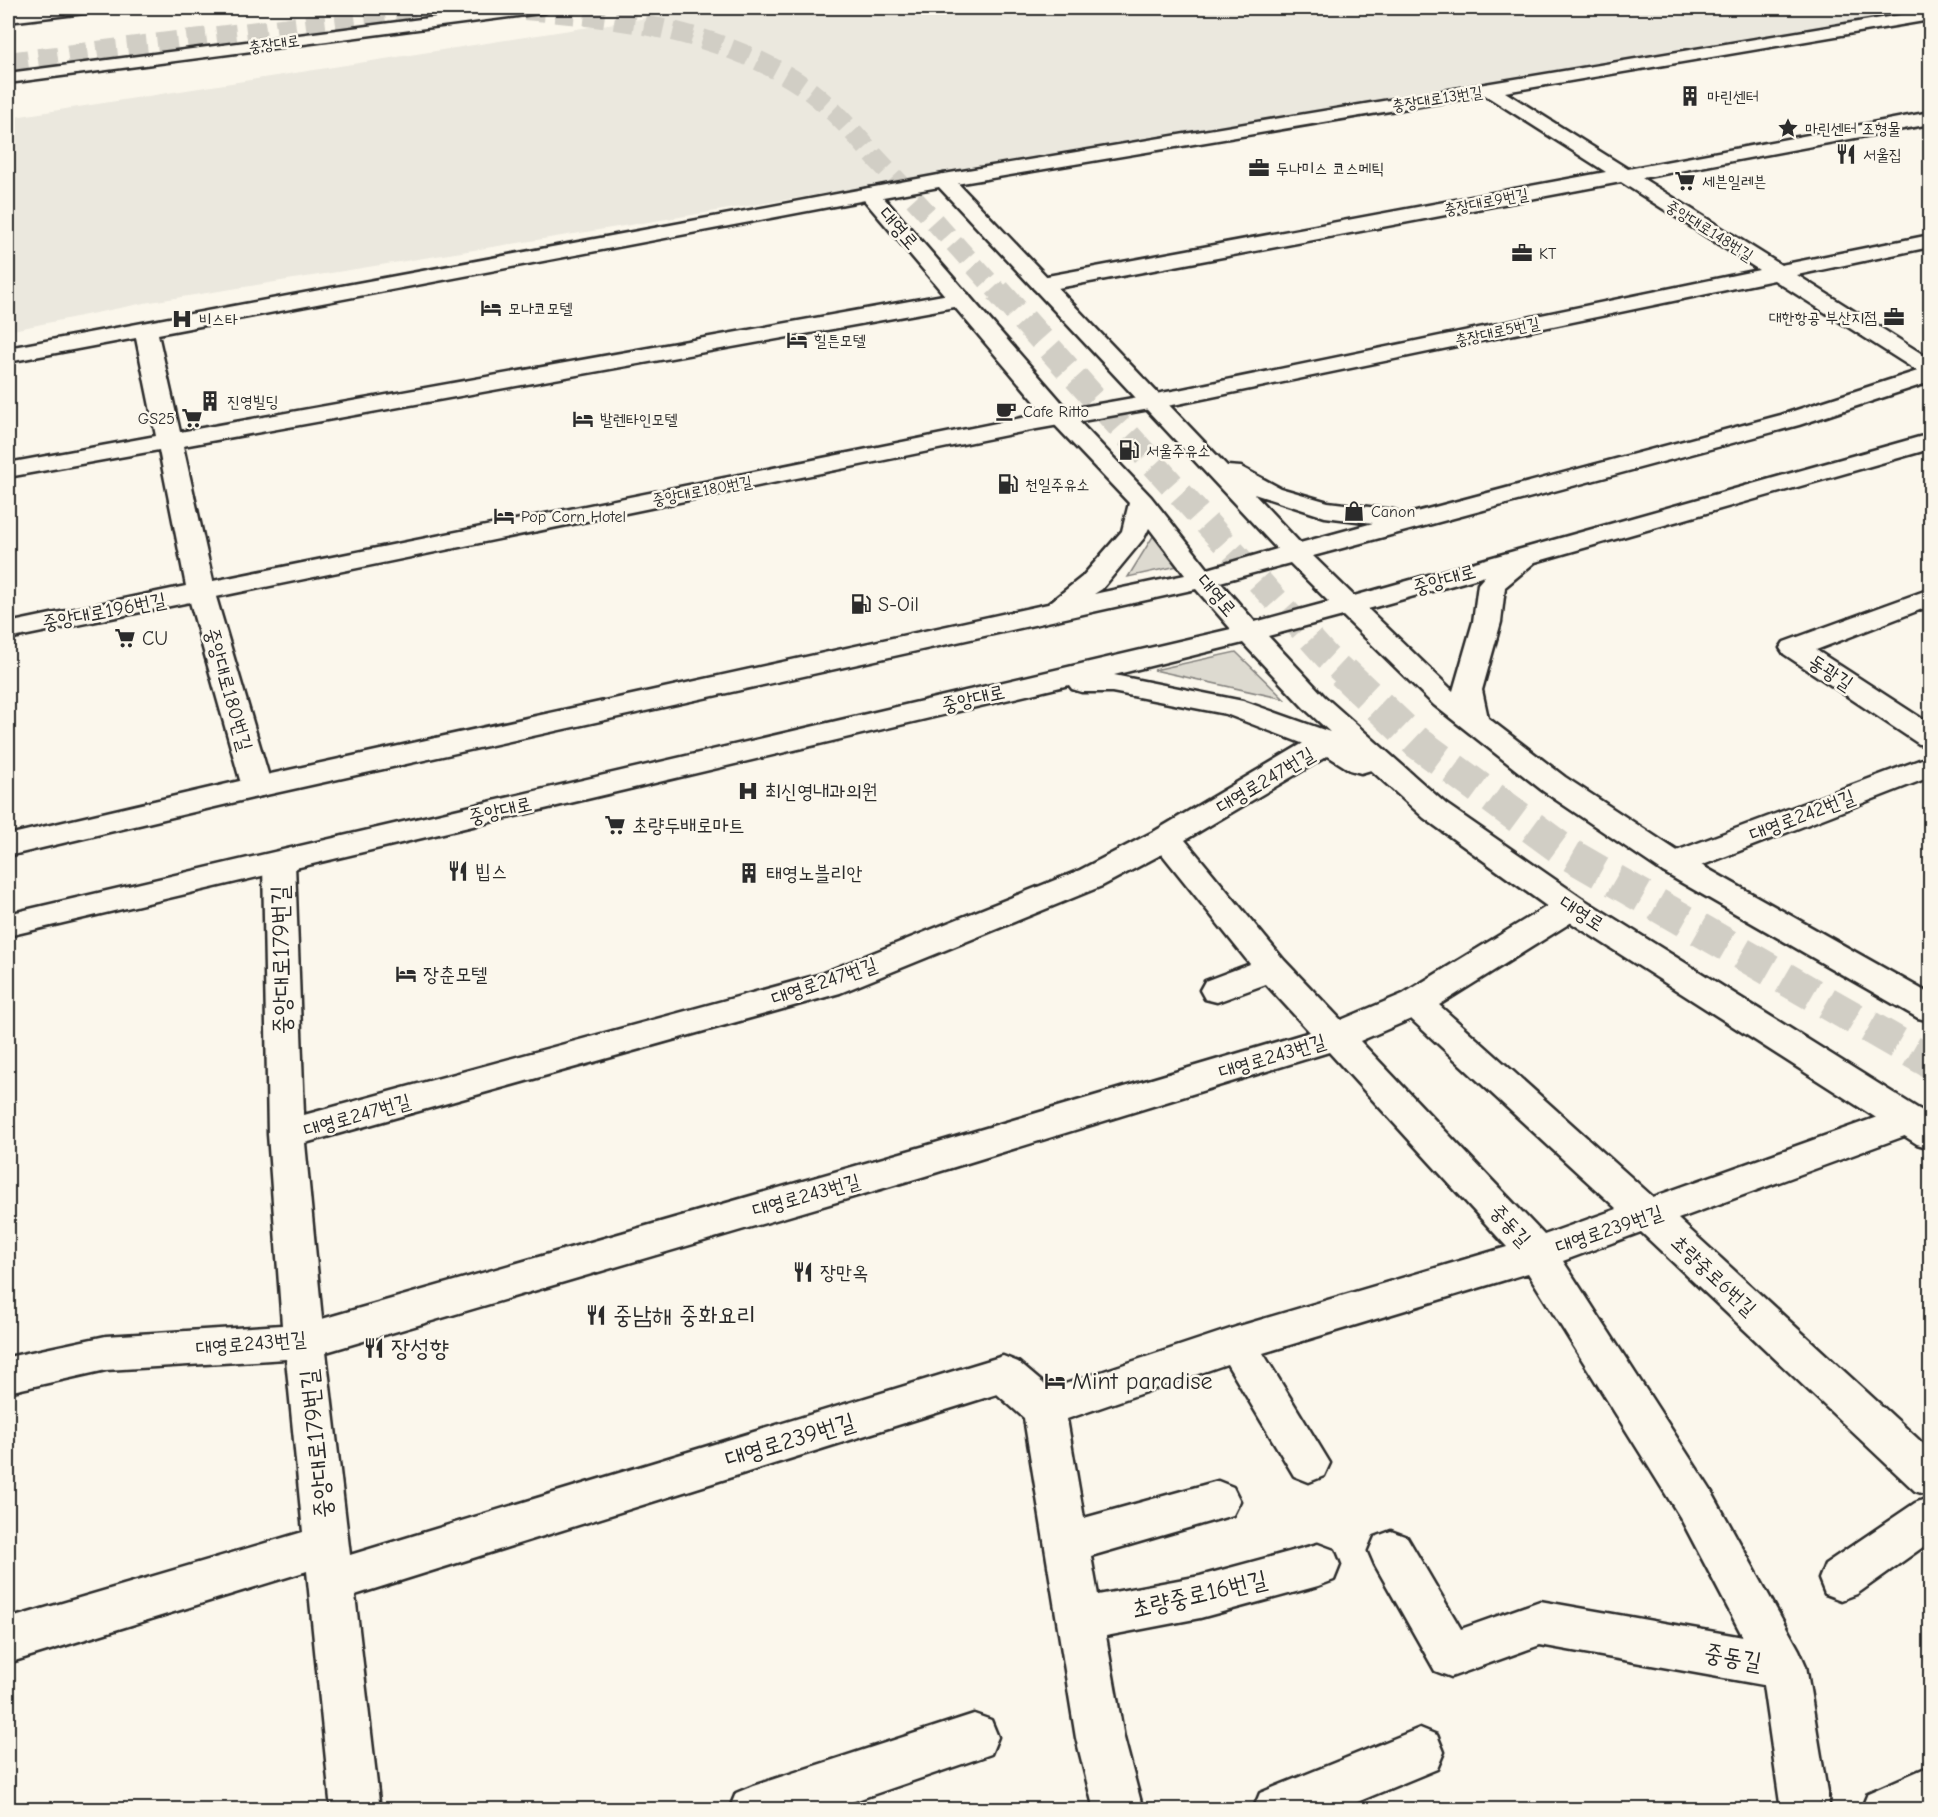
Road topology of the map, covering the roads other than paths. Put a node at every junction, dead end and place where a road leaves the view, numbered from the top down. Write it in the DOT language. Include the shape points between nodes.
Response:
graph roads {
  1 [pos="85,8"];
  2 [pos="540,8"];
  3 [pos="1930,15"];
  4 [pos="8,17"];
  5 [pos="8,78"];
  6 [pos="1490,90"];
  7 [pos="1930,118"];
  8 [pos="1623,175"];
  9 [pos="944,180"];
  10 [pos="869,194"];
  11 [pos="1930,241"];
  12 [pos="1778,273"];
  13 [pos="1042,285"];
  14 [pos="960,299"];
  15 [pos="146,328"];
  16 [pos="8,355"];
  17 [pos="1930,369"];
  18 [pos="1930,374"];
  19 [pos="1153,402"];
  20 [pos="1062,418"];
  21 [pos="169,440"];
  22 [pos="1930,441"];
  23 [pos="1208,459"];
  24 [pos="8,470"];
  25 [pos="1142,502"];
  26 [pos="1417,519"];
  27 [pos="1295,553"];
  28 [pos="1531,555"];
  29 [pos="1202,579"];
  30 [pos="201,591"];
  31 [pos="1930,597"];
  32 [pos="1349,606"];
  33 [pos="1051,613"];
  34 [pos="8,631"];
  35 [pos="1250,633"];
  36 [pos="1035,683"];
  37 [pos="1474,724"];
  38 [pos="1930,737"];
  39 [pos="1328,742"];
  40 [pos="1930,766"];
  41 [pos="257,787"];
  42 [pos="1435,811"];
  43 [pos="1166,838"];
  44 [pos="8,846"];
  45 [pos="279,862"];
  46 [pos="1674,864"];
  47 [pos="1571,907"];
  48 [pos="8,925"];
  49 [pos="1272,968"];
  50 [pos="1217,990"];
  51 [pos="1415,1004"];
  52 [pos="1930,1009"];
  53 [pos="1335,1037"];
  54 [pos="1919,1127"];
  55 [pos="286,1134"];
  56 [pos="1648,1215"];
  57 [pos="1537,1254"];
  58 [pos="304,1341"];
  59 [pos="1236,1344"];
  60 [pos="8,1375"];
  61 [pos="1044,1409"];
  62 [pos="1310,1463"];
  63 [pos="1930,1477"];
  64 [pos="1218,1501"];
  65 [pos="1930,1517"];
  66 [pos="1067,1543"];
  67 [pos="1391,1551"];
  68 [pos="330,1563"];
  69 [pos="1318,1565"];
  70 [pos="1841,1578"];
  71 [pos="1080,1620"];
  72 [pos="8,1641"];
  73 [pos="1783,1666"];
  74 [pos="974,1737"];
  75 [pos="1420,1752"];
  76 [pos="1930,1790"];
  77 [pos="357,1809"];
  78 [pos="753,1809"];
  79 [pos="1119,1809"];
  80 [pos="1277,1809"];
  81 [pos="1806,1809"];
  82 [pos="1885,1809"];
  1 -- 4 [label="street"];
  2 -- 5 [label="street, 충장대로"];
  3 -- 6 [label="street, 충장대로13번길"];
  6 -- 8 [label="street, 중앙대로148번길"];
  6 -- 9 [label="street, 충장대로13번길"];
  7 -- 8 [label="street, 충장대로9번길"];
  8 -- 12 [label="street, 중앙대로148번길"];
  8 -- 13 [label="street, 충장대로9번길"];
  9 -- 10 [label="street, 대영로"];
  9 -- 13 [label="street"];
  10 -- 14 [label="street, 대영로"];
  10 -- 15 [label="street"];
  11 -- 12 [label="street, 충장대로5번길"];
  12 -- 17 [label="street, 중앙대로148번길"];
  12 -- 19 [label="street, 충장대로5번길"];
  13 -- 19 [label="street"];
  14 -- 20 [label="street, 대영로"];
  14 -- 21 [label="street"];
  15 -- 16 [label="street"];
  15 -- 21 [label="street, 중앙대로180번길"];
  18 -- 26 [label="street" via="1790,420"];
  19 -- 20 [label="street, 충장대로5번길"];
  19 -- 23 [label="street"];
  20 -- 25 [label="street, 대영로"];
  20 -- 30 [label="street, 중앙대로180번길"];
  21 -- 24 [label="street"];
  21 -- 30 [label="street, 중앙대로180번길"];
  22 -- 28 [label="street, 중앙대로"];
  23 -- 26 [label="street" via="1271,493 1325,509"];
  23 -- 27 [label="street"];
  25 -- 29 [label="street, 대영로"];
  25 -- 33 [label="street" via="1135,532 1112,561 1092,583"];
  26 -- 27 [label="street"];
  27 -- 29 [label="street"];
  27 -- 32 [label="street"];
  28 -- 32 [label="street, 중앙대로"];
  28 -- 37 [label="street" via="1492,584 1487,622 1467,690"];
  29 -- 33 [label="street"];
  29 -- 35 [label="street, 대영로"];
  30 -- 34 [label="street, 중앙대로196번길"];
  30 -- 41 [label="street, 중앙대로180번길"];
  31 -- 38 [label="street, 동광길" via="1794,648"];
  32 -- 35 [label="street, 중앙대로"];
  32 -- 37 [label="street"];
  33 -- 41 [label="street"];
  35 -- 36 [label="street, 중앙대로"];
  35 -- 42 [label="street, 대영로" via="1314,702"];
  36 -- 39 [label="street" via="1112,684 1233,707"];
  36 -- 45 [label="street, 중앙대로"];
  37 -- 46 [label="street" via="1554,784"];
  39 -- 42 [label="street"];
  39 -- 43 [label="street, 대영로247번길"];
  40 -- 46 [label="street, 대영로242번길"];
  41 -- 44 [label="street"];
  42 -- 47 [label="street, 대영로"];
  43 -- 49 [label="street, 중동길"];
  43 -- 55 [label="street, 대영로247번길" via="1091,878 828,984"];
  45 -- 48 [label="street, 중앙대로"];
  45 -- 55 [label="street, 중앙대로179번길"];
  46 -- 52 [label="street"];
  47 -- 51 [label="street, 대영로243번길"];
  47 -- 54 [label="street, 대영로"];
  49 -- 50 [label="street"];
  49 -- 53 [label="street, 중동길"];
  51 -- 53 [label="street, 대영로243번길"];
  51 -- 56 [label="street, 초량중로6번길"];
  53 -- 57 [label="street, 중동길"];
  53 -- 58 [label="street, 대영로243번길"];
  54 -- 56 [label="street, 대영로239번길"];
  55 -- 58 [label="street, 중앙대로179번길"];
  56 -- 57 [label="street, 대영로239번길"];
  56 -- 63 [label="street, 초량중로6번길"];
  57 -- 59 [label="street, 대영로239번길"];
  57 -- 73 [label="street, 중동길" via="1695,1503"];
  58 -- 60 [label="street, 대영로243번길" via="106,1353"];
  58 -- 68 [label="street, 중앙대로179번길"];
  59 -- 61 [label="street, 대영로239번길"];
  59 -- 62 [label="street"];
  61 -- 66 [label="street"];
  61 -- 68 [label="street, 대영로239번길" via="1003,1374"];
  64 -- 66 [label="street"];
  65 -- 70 [label="street"];
  66 -- 71 [label="street"];
  67 -- 73 [label="street, 중동길" via="1451,1655 1540,1623"];
  68 -- 72 [label="street"];
  68 -- 77 [label="street, 중앙대로179번길"];
  69 -- 71 [label="street, 초량중로16번길" via="1200,1597"];
  71 -- 79 [label="street" via="1100,1738"];
  73 -- 81 [label="street, 중동길"];
  74 -- 78 [label="street"];
  75 -- 80 [label="street"];
  76 -- 82 [label="street"];
}
